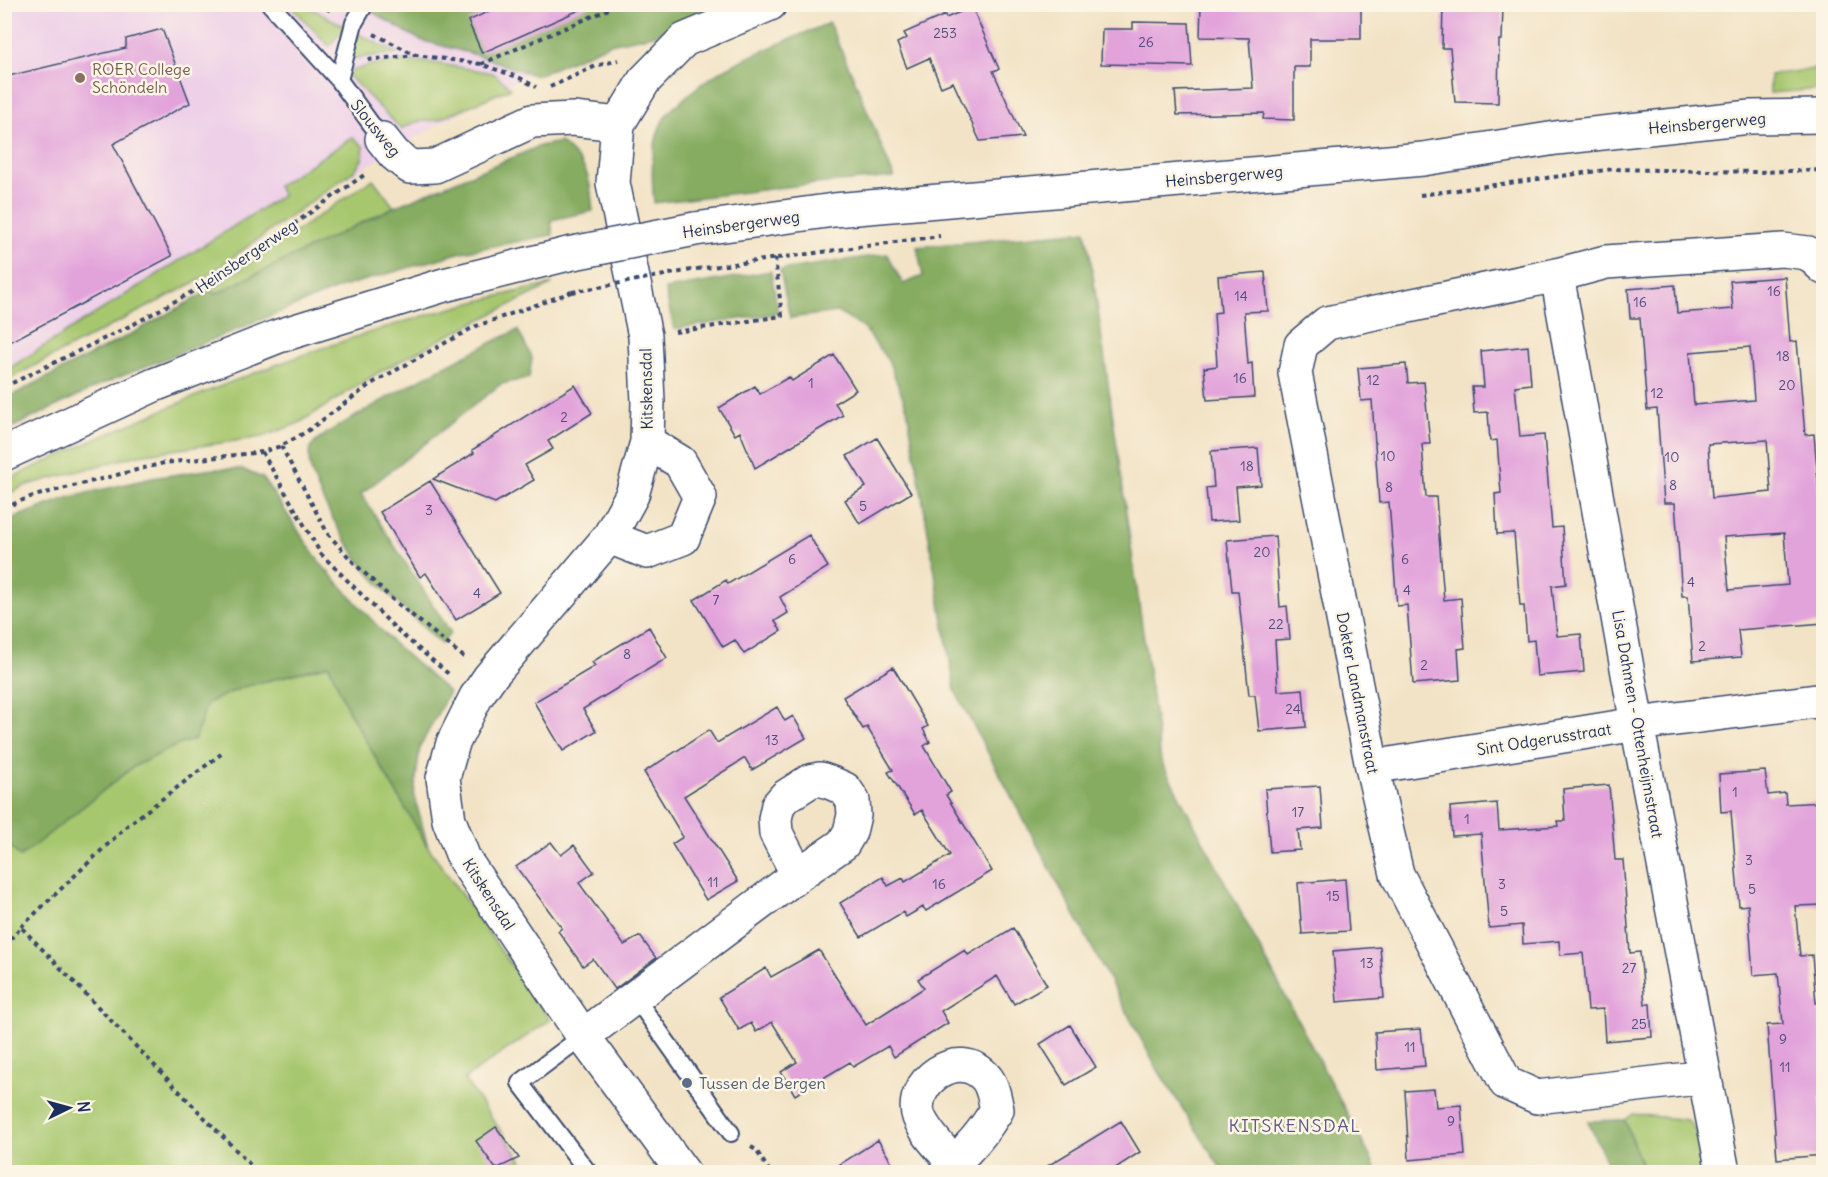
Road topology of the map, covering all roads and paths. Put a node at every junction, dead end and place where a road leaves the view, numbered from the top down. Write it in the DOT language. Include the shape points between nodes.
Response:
graph roads {
  1 [pos="270,4"];
  2 [pos="318,4"];
  3 [pos="365,4"];
  4 [pos="605,4"];
  5 [pos="770,4"];
  6 [pos="354,23"];
  7 [pos="416,55"];
  8 [pos="629,56"];
  9 [pos="344,63"];
  10 [pos="481,64"];
  11 [pos="339,80"];
  12 [pos="542,90"];
  13 [pos="532,94"];
  14 [pos="1824,116"];
  15 [pos="618,124"];
  16 [pos="388,146"];
  17 [pos="775,258"];
  18 [pos="1824,268"];
  19 [pos="697,269"];
  20 [pos="1557,275"];
  21 [pos="645,336"];
  22 [pos="4,387"];
  23 [pos="646,442"];
  24 [pos="281,446"];
  25 [pos="262,452"];
  26 [pos="4,454"];
  27 [pos="4,508"];
  28 [pos="609,537"];
  29 [pos="483,688"];
  30 [pos="1824,700"];
  31 [pos="1637,724"];
  32 [pos="225,751"];
  33 [pos="1372,767"];
  34 [pos="798,874"];
  35 [pos="21,927"];
  36 [pos="4,946"];
  37 [pos="635,997"];
  38 [pos="583,1036"];
  39 [pos="1705,1077"];
  40 [pos="731,1132"];
  41 [pos="257,1173"];
  42 [pos="588,1173"];
  43 [pos="683,1173"];
  44 [pos="770,1173"];
  45 [pos="1723,1173"];
  1 -- 11 [label="lane, Slousweg"];
  2 -- 6 [label="path"];
  3 -- 6 [label="lane"];
  4 -- 10 [label="path" via="607,10"];
  5 -- 15 [label="street" via="684,40 644,81"];
  6 -- 7 [label="path"];
  6 -- 9 [label="lane"];
  7 -- 9 [label="path"];
  7 -- 10 [label="path"];
  8 -- 12 [label="path"];
  9 -- 11 [label="lane"];
  10 -- 12 [label="path"];
  11 -- 16 [label="lane, Slousweg"];
  12 -- 13 [label="path"];
  14 -- 26 [label="street, Heinsbergerweg, bridge" via="1727,120 1556,138 1423,159 834,210 695,230 568,254 444,285 279,336 154,385"];
  15 -- 16 [label="street, Slousweg" via="573,118 532,121 435,166 410,167"];
  15 -- 21 [label="street" via="613,183"];
  16 -- 22 [label="path, Heinsbergerweg" via="215,279 134,324"];
  17 -- 21 [label="path" via="782,316"];
  18 -- 20 [label="street, Dokter Landmanstraat" via="1808,253 1783,250 1606,262"];
  19 -- 24 [label="path, bridge" via="572,292 474,327 371,384"];
  20 -- 31 [label="street, Lisa Dahmen - Ottenheijmstraat"];
  20 -- 33 [label="street, Dokter Landmanstraat" via="1327,322 1301,345 1295,373"];
  21 -- 23 [label="street, Kitskensdal"];
  23 -- 28 [label="street, Kitskensdal" via="632,495"];
  23 -- 28 [label="street, Kitskensdal" via="680,462 700,497 683,538 647,552"];
  24 -- 25 [label="path"];
  24 -- 29 [label="path" via="328,534"];
  25 -- 27 [label="path" via="164,463 30,497"];
  25 -- 29 [label="path" via="321,554 400,633"];
  28 -- 29 [label="street, Kitskensdal"];
  29 -- 38 [label="street, Kitskensdal" via="453,743 442,778 449,820 464,859"];
  30 -- 31 [label="street, Sint Odgerusstraat"];
  31 -- 33 [label="street, Sint Odgerusstraat"];
  31 -- 39 [label="street, Lisa Dahmen - Ottenheijmstraat"];
  32 -- 35 [label="path" via="128,825"];
  33 -- 39 [label="street, Dokter Landmanstraat" via="1397,874 1506,1083 1537,1097"];
  34 -- 37 [label="street"];
  35 -- 36 [label="path"];
  35 -- 41 [label="path"];
  37 -- 38 [label="street"];
  37 -- 40 [label="lane"];
  38 -- 42 [label="lane" via="520,1083"];
  38 -- 43 [label="street, Kitskensdal"];
  39 -- 45 [label="street, Lisa Dahmen - Ottenheijmstraat"];
  40 -- 44 [label="path" via="756,1150"];
}
